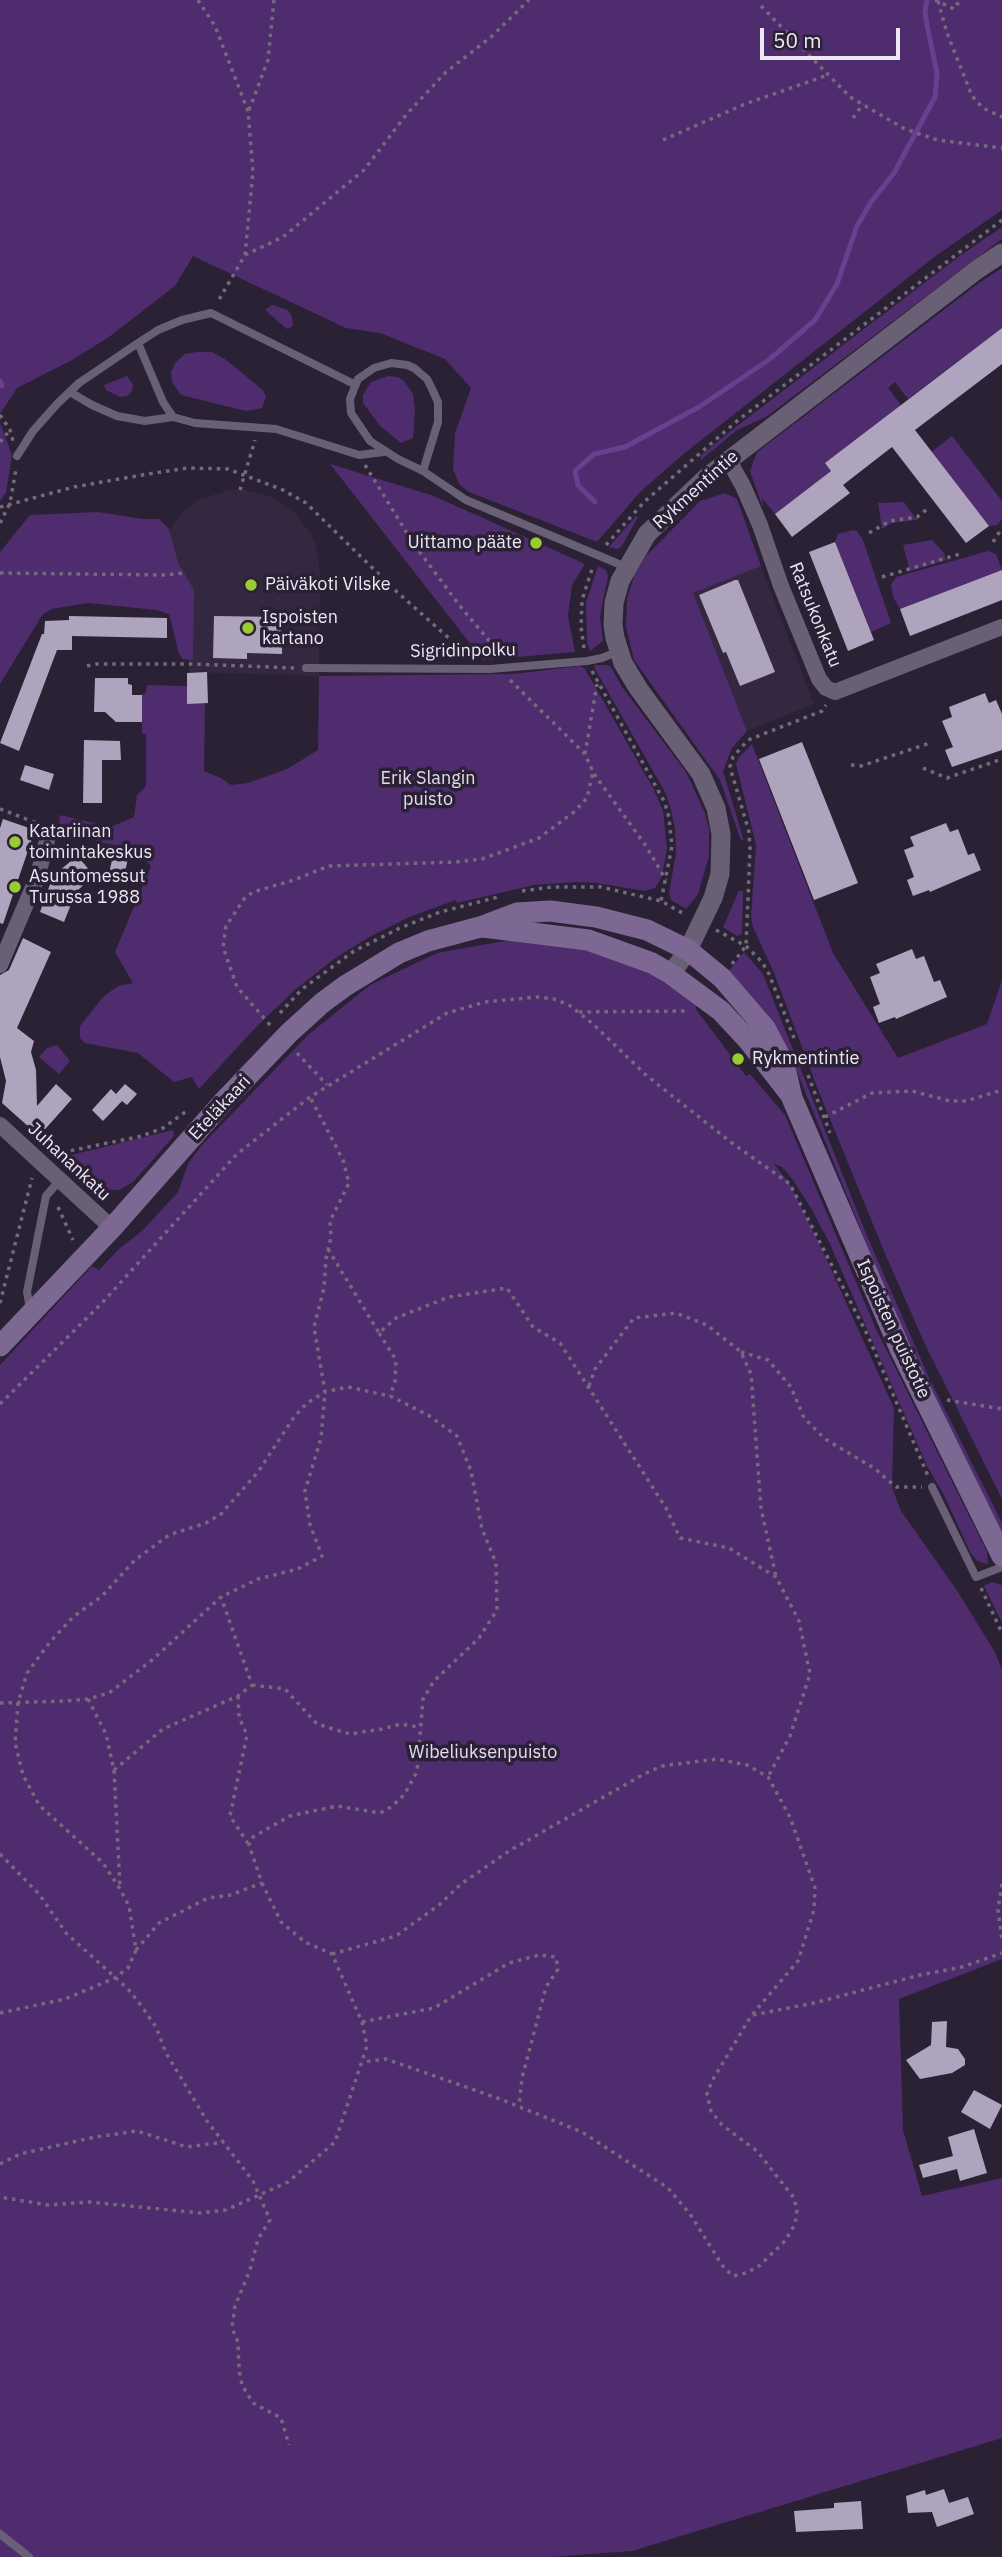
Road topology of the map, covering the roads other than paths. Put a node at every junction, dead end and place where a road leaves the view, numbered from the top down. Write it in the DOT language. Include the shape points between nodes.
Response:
graph roads {
  1 [pos="1002,253"];
  2 [pos="138,343"];
  3 [pos="354,384"];
  4 [pos="70,392"];
  5 [pos="173,417"];
  6 [pos="384,452"];
  7 [pos="17,456"];
  8 [pos="728,459"];
  9 [pos="423,471"];
  10 [pos="626,567"];
  11 [pos="1002,628"];
  12 [pos="619,651"];
  13 [pos="306,668"];
  14 [pos="49,833"];
  15 [pos="480,927"];
  16 [pos="688,950"];
  17 [pos="0,965"];
  18 [pos="671,974"];
  19 [pos="792,1098"];
  20 [pos="0,1125"];
  21 [pos="60,1180"];
  22 [pos="112,1228"];
  23 [pos="31,1315"];
  24 [pos="0,1346"];
  25 [pos="932,1487"];
  26 [pos="1002,1556"];
  27 [pos="1002,1567"];
  28 [pos="0,2534"];
  29 [pos="29,2557"];
  1 -- 8 [label="street, Rykmentintie"];
  2 -- 3 [label="lane" via="182,320 211,313"];
  2 -- 4 [label="lane"];
  2 -- 5 [label="lane"];
  3 -- 6 [label="lane" via="351,412 370,441"];
  3 -- 9 [label="lane" via="374,368 391,363 414,368 427,379 439,410"];
  4 -- 5 [label="lane" via="117,416 145,421"];
  4 -- 7 [label="lane" via="33,431"];
  5 -- 6 [label="lane" via="276,429 359,455"];
  6 -- 9 [label="lane"];
  8 -- 10 [label="street, Rykmentintie" via="660,519"];
  8 -- 11 [label="street, Ratsukonkatu" via="826,688 835,692"];
  9 -- 10 [label="lane" via="466,500"];
  10 -- 12 [label="street, Rykmentintie" via="613,615"];
  12 -- 13 [label="lane, Sigridinpolku" via="601,659 512,667"];
  12 -- 16 [label="street, Rykmentintie" via="638,688 692,760 719,820 723,847 718,883"];
  14 -- 17 [label="street" via="37,878"];
  15 -- 16 [label="main road, Eteläkaari" via="517,913 571,913 627,924"];
  15 -- 18 [label="main road, Eteläkaari" via="588,940 637,956"];
  15 -- 22 [label="main road, Eteläkaari" via="399,953 322,1003 224,1101"];
  16 -- 18 [label="street, Rykmentintie"];
  16 -- 19 [label="main road, Ispoisten puistotie" via="722,978 765,1028 785,1064"];
  18 -- 19 [label="main road, Ispoisten puistotie" via="721,1011"];
  19 -- 26 [label="main road, Ispoisten puistotie" via="901,1351"];
  20 -- 21 [label="street, Juhanankatu"];
  21 -- 22 [label="street, Juhanankatu"];
  21 -- 23 [label="lane" via="46,1196 27,1292"];
  22 -- 23 [label="main road, Eteläkaari"];
  23 -- 24 [label="main road, Eteläkaari"];
  25 -- 27 [label="lane" via="976,1577"];
  28 -- 29 [label="lane"];
}
